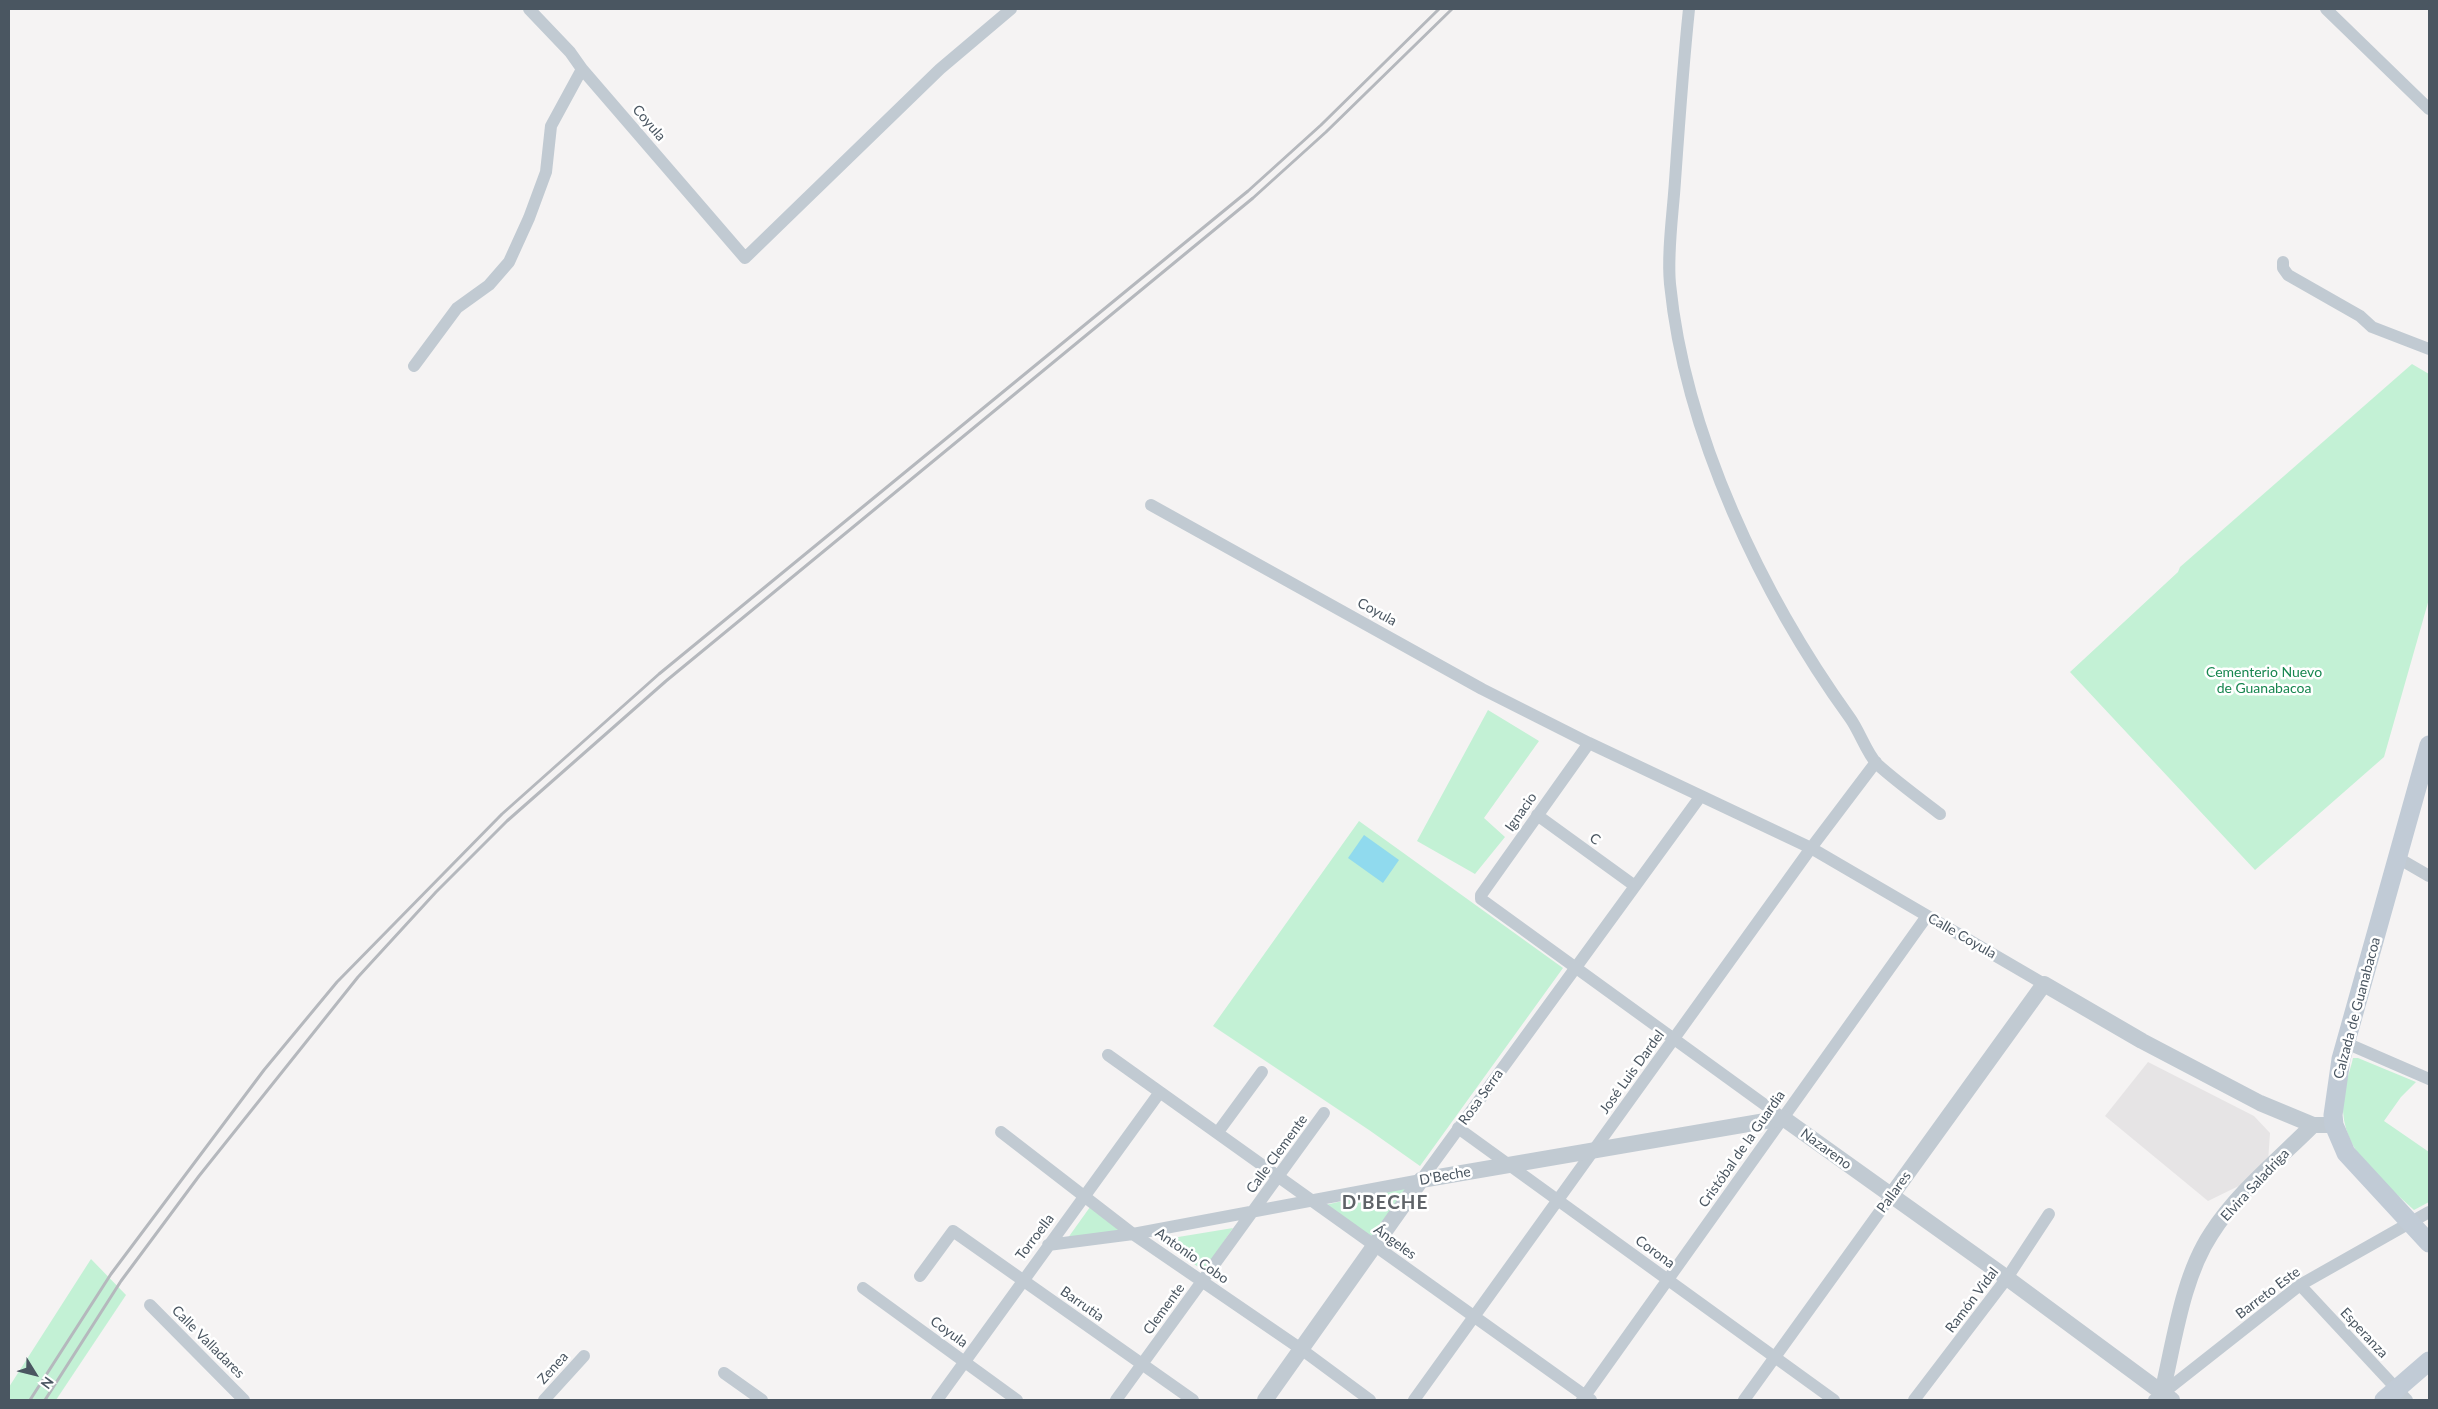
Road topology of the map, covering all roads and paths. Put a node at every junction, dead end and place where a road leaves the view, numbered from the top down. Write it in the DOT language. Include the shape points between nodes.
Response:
graph roads {
  1 [pos="529,9"];
  2 [pos="1011,9"];
  3 [pos="1689,9"];
  4 [pos="2326,9"];
  5 [pos="582,69"];
  6 [pos="2429,109"];
  7 [pos="2283,262"];
  8 [pos="2429,349"];
  9 [pos="414,366"];
  10 [pos="1152,505"];
  11 [pos="1589,743"];
  12 [pos="2429,745"];
  13 [pos="1876,762"];
  14 [pos="2426,766"];
  15 [pos="1700,797"];
  16 [pos="1940,814"];
  17 [pos="1537,815"];
  18 [pos="1811,848"];
  19 [pos="2398,858"];
  20 [pos="2429,876"];
  21 [pos="1635,886"];
  22 [pos="1481,899"];
  23 [pos="1927,916"];
  24 [pos="1576,968"];
  25 [pos="2044,984"];
  26 [pos="1675,1039"];
  27 [pos="2346,1043"];
  28 [pos="1108,1056"];
  29 [pos="1262,1072"];
  30 [pos="2429,1079"];
  31 [pos="1160,1092"];
  32 [pos="1324,1113"];
  33 [pos="1783,1118"];
  34 [pos="2334,1125"];
  35 [pos="2313,1126"];
  36 [pos="1458,1128"];
  37 [pos="1001,1132"];
  38 [pos="1218,1132"];
  39 [pos="1594,1150"];
  40 [pos="1509,1164"];
  41 [pos="1279,1176"];
  42 [pos="1421,1180"];
  43 [pos="1084,1196"];
  44 [pos="1891,1196"];
  45 [pos="1311,1199"];
  46 [pos="1557,1200"];
  47 [pos="1254,1212"];
  48 [pos="2429,1212"];
  49 [pos="2049,1214"];
  50 [pos="2409,1222"];
  51 [pos="1133,1234"];
  52 [pos="2429,1243"];
  53 [pos="1048,1245"];
  54 [pos="1374,1245"];
  55 [pos="920,1276"];
  56 [pos="2007,1278"];
  57 [pos="1668,1279"];
  58 [pos="1022,1280"];
  59 [pos="1203,1282"];
  60 [pos="2300,1285"];
  61 [pos="863,1288"];
  62 [pos="150,1305"];
  63 [pos="1474,1317"];
  64 [pos="1301,1349"];
  65 [pos="584,1356"];
  66 [pos="1774,1358"];
  67 [pos="2429,1361"];
  68 [pos="964,1362"];
  69 [pos="1142,1364"];
  70 [pos="724,1373"];
  71 [pos="2396,1397"];
  72 [pos="2162,1398"];
  73 [pos="1586,1399"];
  74 [pos="244,1400"];
  75 [pos="544,1400"];
  76 [pos="762,1400"];
  77 [pos="937,1400"];
  78 [pos="1017,1400"];
  79 [pos="1116,1400"];
  80 [pos="1193,1400"];
  81 [pos="1265,1400"];
  82 [pos="1370,1400"];
  83 [pos="1414,1400"];
  84 [pos="1744,1400"];
  85 [pos="1834,1400"];
  86 [pos="1914,1400"];
  1 -- 5 [label="street, Coyula"];
  2 -- 5 [label="street, Coyula" via="940,69 745,258"];
  3 -- 13 [label="street" via="1670,281 1678,340 1695,413 1731,507 1780,610"];
  4 -- 6 [label="street"];
  5 -- 9 [label="street" via="551,126 546,172 530,218 509,262 489,285 457,308"];
  7 -- 8 [label="street" via="2288,275 2360,316 2372,327"];
  10 -- 11 [label="street, Coyula" via="1482,689"];
  11 -- 15 [label="street, Calle Coyula"];
  11 -- 17 [label="street, Ignacio"];
  12 -- 14 [label="main road, Calzada de Guanabacoa"];
  13 -- 16 [label="street"];
  13 -- 18 [label="street, José Luis Dardel"];
  14 -- 19 [label="main road, Calzada de Guanabacoa"];
  15 -- 18 [label="street, Calle Coyula"];
  15 -- 21 [label="street, Rosa Serra"];
  17 -- 21 [label="street, C"];
  17 -- 22 [label="street, Ignacio"];
  18 -- 23 [label="street, Calle Coyula"];
  18 -- 26 [label="street, José Luis Dardel"];
  19 -- 20 [label="street"];
  19 -- 27 [label="main road, Calzada de Guanabacoa"];
  21 -- 24 [label="street, Rosa Serra"];
  22 -- 24 [label="street, Nazareno"];
  23 -- 25 [label="street, Calle Coyula"];
  23 -- 33 [label="street, Cristóbal de la Guardia"];
  24 -- 26 [label="street, Nazareno"];
  24 -- 36 [label="street, Rosa Serra"];
  25 -- 35 [label="street, Calle Coyula" via="2142,1041 2252,1099"];
  25 -- 44 [label="street, Pallares"];
  26 -- 33 [label="street, Nazareno"];
  26 -- 39 [label="street, José Luis Dardel"];
  27 -- 30 [label="street"];
  27 -- 34 [label="main road, Calzada de Guanabacoa"];
  28 -- 31 [label="street, Ángeles"];
  29 -- 38 [label="street"];
  31 -- 38 [label="street, Ángeles"];
  31 -- 43 [label="street, Torroella"];
  32 -- 41 [label="street, Calle Clemente"];
  33 -- 39 [label="street, D'Beche"];
  33 -- 44 [label="street, Nazareno"];
  33 -- 57 [label="street, Cristóbal de la Guardia"];
  34 -- 35 [label="street, Calle Coyula"];
  34 -- 50 [label="main road, Calzada de Guanabacoa" via="2346,1153"];
  35 -- 72 [label="street, Elvira Saladriga" via="2237,1200 2211,1234 2191,1274"];
  36 -- 40 [label="street, Corona"];
  36 -- 42 [label="street, Rosa Serra"];
  37 -- 43 [label="street, Antonio Cobo"];
  38 -- 41 [label="street, Ángeles"];
  39 -- 40 [label="street, D'Beche"];
  39 -- 46 [label="street, José Luis Dardel"];
  40 -- 42 [label="street, D'Beche"];
  40 -- 46 [label="street, Corona"];
  41 -- 45 [label="street, Ángeles"];
  41 -- 47 [label="street, Calle Clemente"];
  42 -- 45 [label="street, D'Beche"];
  42 -- 54 [label="street, Rosa Serra"];
  43 -- 51 [label="street, Antonio Cobo"];
  43 -- 53 [label="street, Torroella"];
  44 -- 56 [label="street, Nazareno"];
  44 -- 66 [label="street, Pallares"];
  45 -- 47 [label="street, D'Beche"];
  45 -- 54 [label="street, Ángeles"];
  46 -- 57 [label="street, Corona"];
  46 -- 63 [label="street, José Luis Dardel"];
  47 -- 51 [label="street, D'Beche"];
  47 -- 59 [label="street, Clemente"];
  48 -- 50 [label="street, Barreto Este"];
  49 -- 56 [label="street, Ramón Vidal"];
  50 -- 52 [label="main road, Calzada de Guanabacoa"];
  50 -- 60 [label="street, Barreto Este"];
  51 -- 53 [label="street, D'Beche"];
  51 -- 59 [label="street, Antonio Cobo"];
  53 -- 58 [label="street, Torroella"];
  54 -- 63 [label="street, Ángeles"];
  54 -- 64 [label="street, Rosa Serra"];
  55 -- 58 [label="street, Barrutia" via="954,1232"];
  56 -- 72 [label="street, Nazareno"];
  56 -- 86 [label="street, Ramón Vidal"];
  57 -- 66 [label="street, Corona"];
  57 -- 73 [label="street, Cristóbal de la Guardia"];
  58 -- 68 [label="street, Torroella"];
  58 -- 69 [label="street, Barrutia"];
  59 -- 64 [label="street, Antonio Cobo"];
  59 -- 69 [label="street, Clemente"];
  60 -- 71 [label="street, Esperanza"];
  60 -- 72 [label="street, Barreto Este"];
  61 -- 68 [label="street, Coyula"];
  62 -- 74 [label="street, Calle Valladares"];
  63 -- 73 [label="street, Ángeles"];
  63 -- 83 [label="street, José Luis Dardel"];
  64 -- 81 [label="street, Rosa Serra"];
  64 -- 82 [label="street, Antonio Cobo"];
  65 -- 75 [label="street, Zenea"];
  66 -- 84 [label="street, Pallares"];
  66 -- 85 [label="street, Corona"];
  67 -- 71 [label="main road"];
  68 -- 77 [label="street, Torroella"];
  68 -- 78 [label="street, Coyula"];
  69 -- 79 [label="street, Clemente"];
  69 -- 80 [label="street, Barrutia"];
  70 -- 76 [label="street"];
}
